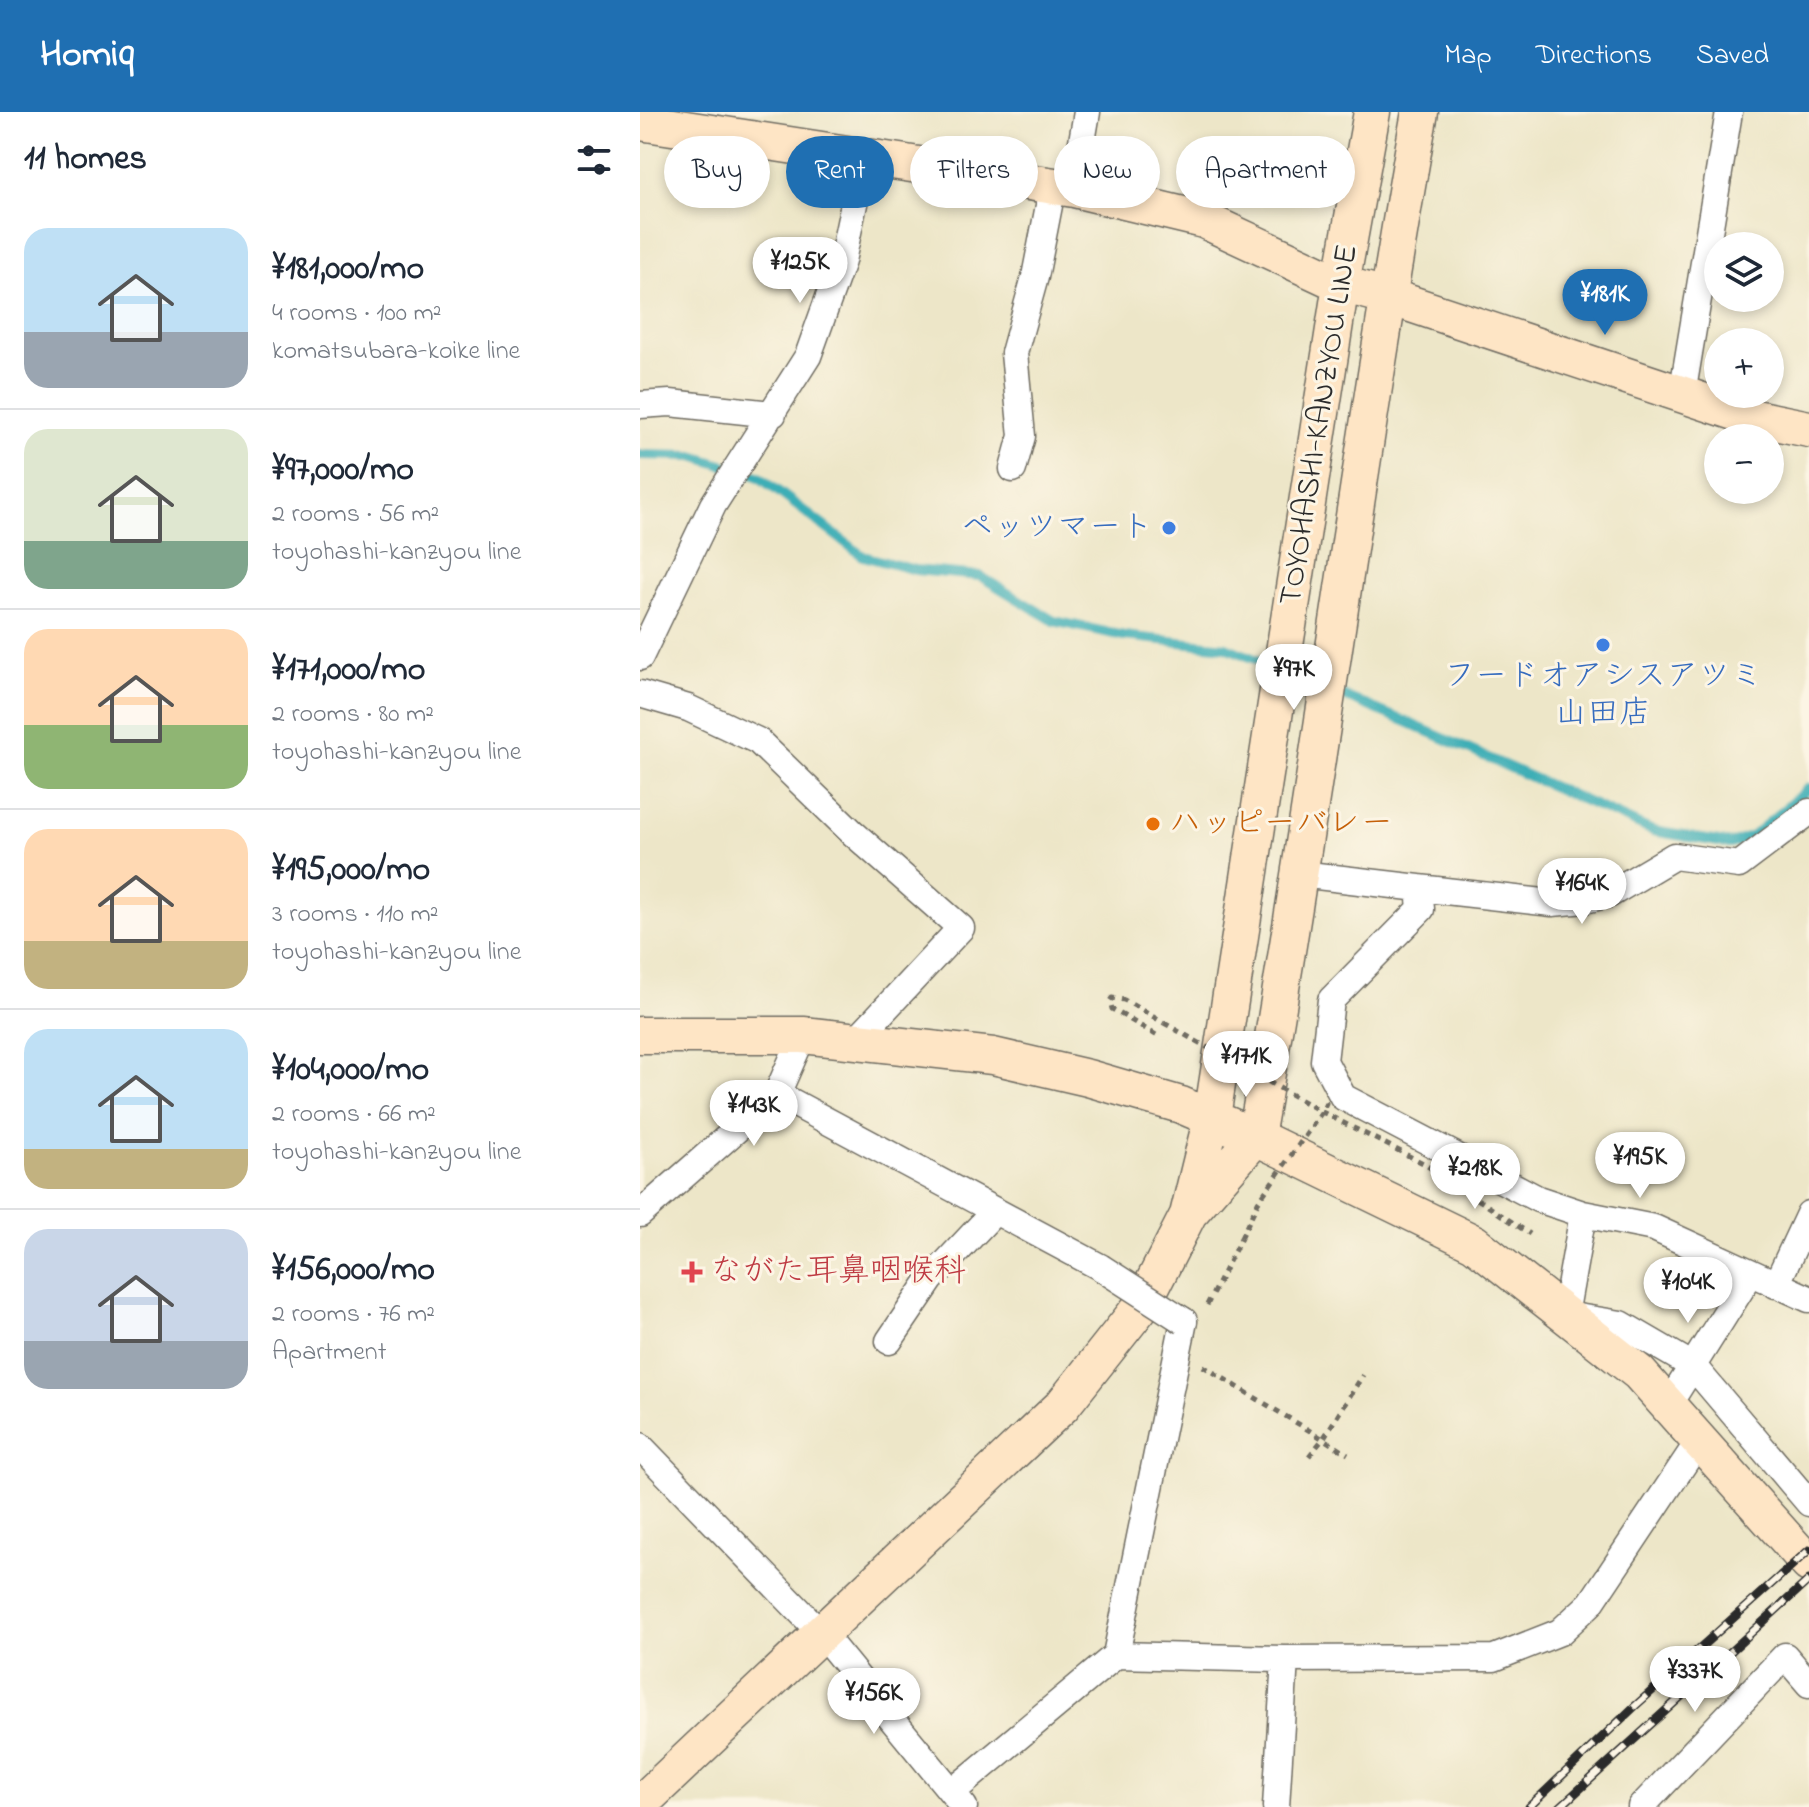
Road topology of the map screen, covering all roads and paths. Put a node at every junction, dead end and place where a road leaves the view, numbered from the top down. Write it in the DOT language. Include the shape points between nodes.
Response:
graph roads {
  1 [pos="1087,112"];
  2 [pos="1372,112"];
  3 [pos="1420,112"];
  4 [pos="1729,112"];
  5 [pos="640,122"];
  6 [pos="1079,136"];
  7 [pos="786,144"];
  8 [pos="894,161"];
  9 [pos="1054,186"];
  10 [pos="853,208"];
  11 [pos="1056,208"];
  12 [pos="1153,208"];
  13 [pos="1341,284"];
  14 [pos="1387,296"];
  15 [pos="1682,395"];
  16 [pos="640,405"];
  17 [pos="773,414"];
  18 [pos="1809,429"];
  19 [pos="1013,469"];
  20 [pos="640,657"];
  21 [pos="640,694"];
  22 [pos="1809,812"];
  23 [pos="1300,874"];
  24 [pos="1419,888"];
  25 [pos="640,1035"];
  26 [pos="803,1035"];
  27 [pos="1156,1035"];
  28 [pos="856,1040"];
  29 [pos="777,1094"];
  30 [pos="1324,1096"];
  31 [pos="1322,1112"];
  32 [pos="1212,1117"];
  33 [pos="1256,1137"];
  34 [pos="995,1211"];
  35 [pos="640,1214"];
  36 [pos="1583,1214"];
  37 [pos="1809,1214"];
  38 [pos="1188,1215"];
  39 [pos="1530,1234"];
  40 [pos="1751,1273"];
  41 [pos="1776,1285"];
  42 [pos="1809,1299"];
  43 [pos="1565,1315"];
  44 [pos="1184,1321"];
  45 [pos="889,1341"];
  46 [pos="1178,1351"];
  47 [pos="1693,1366"];
  48 [pos="1363,1375"];
  49 [pos="1668,1405"];
  50 [pos="1323,1439"];
  51 [pos="1699,1441"];
  52 [pos="640,1446"];
  53 [pos="1348,1454"];
  54 [pos="1309,1456"];
  55 [pos="1809,1503"];
  56 [pos="1809,1564"];
  57 [pos="822,1634"];
  58 [pos="1116,1655"];
  59 [pos="1285,1659"];
  60 [pos="1809,1684"];
  61 [pos="958,1800"];
  62 [pos="640,1804"];
  63 [pos="1276,1807"];
  64 [pos="1641,1807"];
  1 -- 6 [label="street"];
  2 -- 13 [label="main road, TOYOHASHI-KANZYOU LINE"];
  3 -- 14 [label="main road, TOYOHASHI-KANZYOU LINE"];
  4 -- 15 [label="street"];
  5 -- 7 [label="main road"];
  8 -- 9 [label="main road"];
  10 -- 17 [label="street" via="842,261 808,356"];
  11 -- 19 [label="street" via="1014,353 1022,436"];
  12 -- 13 [label="main road" via="1204,220"];
  13 -- 14 [label="main road"];
  13 -- 32 [label="main road, TOYOHASHI-KANZYOU LINE"];
  14 -- 15 [label="main road"];
  14 -- 23 [label="main road, TOYOHASHI-KANZYOU LINE"];
  15 -- 18 [label="main road"];
  16 -- 17 [label="street" via="670,403"];
  17 -- 20 [label="street" via="713,505"];
  21 -- 28 [label="street" via="688,708 758,741 961,928"];
  22 -- 24 [label="street" via="1739,865 1674,856 1610,894 1585,900 1552,903"];
  23 -- 24 [label="street"];
  23 -- 33 [label="main road, TOYOHASHI-KANZYOU LINE"];
  24 -- 36 [label="street" via="1421,909 1331,1000 1324,1061 1343,1097 1538,1199"];
  25 -- 26 [label="main road"];
  26 -- 28 [label="main road"];
  26 -- 29 [label="street"];
  27 -- 31 [label="path, bridge" via="1112,1009 1112,998"];
  28 -- 32 [label="main road" via="993,1056 1088,1078"];
  29 -- 34 [label="street"];
  29 -- 35 [label="street"];
  30 -- 31 [label="path, bridge"];
  31 -- 39 [label="path, bridge" via="1423,1163"];
  31 -- 44 [label="path, bridge" via="1258,1202 1203,1314"];
  32 -- 33 [label="main road"];
  32 -- 38 [label="main road, TOYOHASHI-KANZYOU LINE"];
  33 -- 38 [label="main road"];
  33 -- 43 [label="main road" via="1474,1243"];
  34 -- 44 [label="street, bridge" via="1100,1267"];
  34 -- 45 [label="street" via="931,1279"];
  36 -- 40 [label="street" via="1654,1228"];
  36 -- 43 [label="street"];
  37 -- 41 [label="street"];
  38 -- 57 [label="main road" via="1142,1305 1062,1406"];
  40 -- 41 [label="street"];
  40 -- 47 [label="street"];
  41 -- 42 [label="street"];
  43 -- 47 [label="street" via="1621,1324"];
  43 -- 49 [label="main road" via="1639,1373"];
  44 -- 46 [label="street"];
  46 -- 50 [label="path"];
  46 -- 58 [label="street"];
  47 -- 49 [label="street"];
  47 -- 55 [label="street"];
  48 -- 50 [label="path"];
  49 -- 51 [label="main road"];
  50 -- 53 [label="path"];
  50 -- 54 [label="path"];
  51 -- 56 [label="main road"];
  51 -- 59 [label="street" via="1591,1603 1560,1632 1494,1658"];
  52 -- 57 [label="street"];
  57 -- 61 [label="street"];
  57 -- 62 [label="main road"];
  58 -- 59 [label="street"];
  58 -- 61 [label="street"];
  59 -- 63 [label="street"];
  60 -- 64 [label="street" via="1785,1656"];
}
